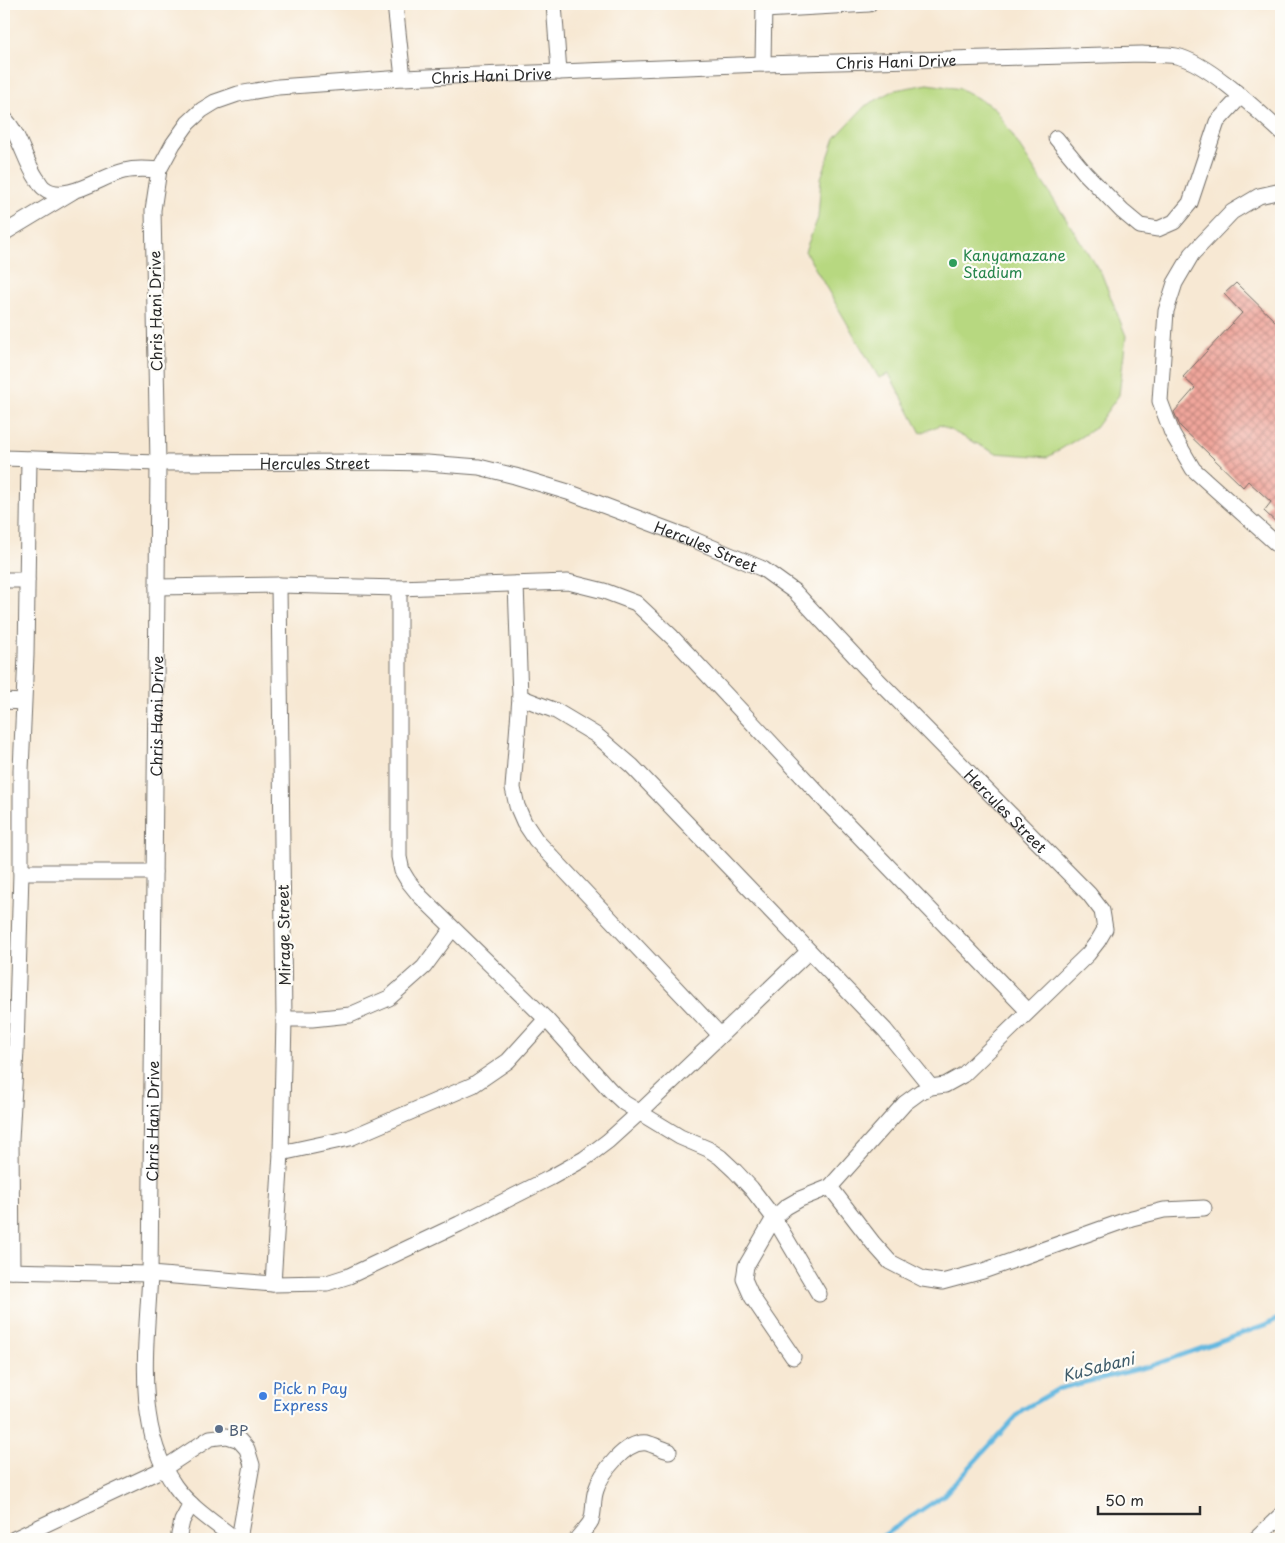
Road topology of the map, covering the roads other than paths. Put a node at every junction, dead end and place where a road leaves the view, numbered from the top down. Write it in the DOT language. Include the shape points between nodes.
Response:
graph roads {
  1 [pos="395,4"];
  2 [pos="554,4"];
  3 [pos="869,4"];
  4 [pos="764,7"];
  5 [pos="763,64"];
  6 [pos="559,72"];
  7 [pos="403,78"];
  8 [pos="1241,96"];
  9 [pos="4,118"];
  10 [pos="1281,132"];
  11 [pos="1056,138"];
  12 [pos="159,170"];
  13 [pos="73,191"];
  14 [pos="1281,191"];
  15 [pos="4,233"];
  16 [pos="4,458"];
  17 [pos="29,459"];
  18 [pos="158,463"];
  19 [pos="1281,548"];
  20 [pos="4,580"];
  21 [pos="27,580"];
  22 [pos="516,584"];
  23 [pos="279,586"];
  24 [pos="158,587"];
  25 [pos="399,588"];
  26 [pos="520,697"];
  27 [pos="4,701"];
  28 [pos="23,702"];
  29 [pos="21,872"];
  30 [pos="154,872"];
  31 [pos="452,929"];
  32 [pos="809,951"];
  33 [pos="1028,1011"];
  34 [pos="284,1019"];
  35 [pos="546,1019"];
  36 [pos="720,1035"];
  37 [pos="931,1087"];
  38 [pos="640,1112"];
  39 [pos="7,1140"];
  40 [pos="281,1154"];
  41 [pos="830,1187"];
  42 [pos="1204,1208"];
  43 [pos="774,1218"];
  44 [pos="8,1271"];
  45 [pos="150,1274"];
  46 [pos="273,1284"];
  47 [pos="819,1294"];
  48 [pos="793,1358"];
  49 [pos="669,1451"];
  50 [pos="163,1469"];
  51 [pos="191,1504"];
  52 [pos="1281,1515"];
  53 [pos="14,1539"];
  54 [pos="178,1539"];
  55 [pos="235,1539"];
  56 [pos="239,1539"];
  57 [pos="577,1539"];
  58 [pos="1256,1539"];
  1 -- 7 [label="street"];
  2 -- 6 [label="street"];
  3 -- 4 [label="street"];
  4 -- 5 [label="street"];
  5 -- 6 [label="street, Chris Hani Drive"];
  5 -- 8 [label="street, Chris Hani Drive" via="1142,54 1177,56 1202,67"];
  6 -- 7 [label="street, Chris Hani Drive"];
  7 -- 12 [label="street, Chris Hani Drive" via="278,87 215,102 188,123 172,144"];
  8 -- 10 [label="street, Chris Hani Drive"];
  8 -- 11 [label="street" via="1217,122 1190,203 1174,222 1158,229 1140,226 1122,211"];
  9 -- 13 [label="street" via="44,189 58,193"];
  12 -- 13 [label="street" via="122,171"];
  12 -- 18 [label="street, Chris Hani Drive" via="153,210"];
  13 -- 15 [label="street"];
  14 -- 19 [label="street" via="1259,196 1232,212 1187,261 1175,283 1166,311 1160,400 1172,433 1193,469"];
  16 -- 17 [label="street, Hercules Street"];
  17 -- 18 [label="street, Hercules Street"];
  17 -- 21 [label="street"];
  18 -- 24 [label="street, Chris Hani Drive"];
  18 -- 33 [label="street, Hercules Street" via="373,462 479,467 600,503 763,569 795,592 1102,911 1106,929 1098,941"];
  20 -- 21 [label="street"];
  21 -- 28 [label="street"];
  22 -- 25 [label="street"];
  22 -- 26 [label="street"];
  22 -- 33 [label="street" via="568,582 636,603"];
  23 -- 24 [label="street"];
  23 -- 25 [label="street"];
  23 -- 34 [label="street, Mirage Street"];
  24 -- 30 [label="street, Chris Hani Drive"];
  25 -- 31 [label="street" via="399,857 408,881"];
  26 -- 32 [label="street" via="556,711 604,741 632,766"];
  26 -- 36 [label="street" via="513,788 524,822 536,840"];
  27 -- 28 [label="street"];
  28 -- 29 [label="street"];
  29 -- 30 [label="street"];
  29 -- 39 [label="street" via="16,1050"];
  30 -- 45 [label="street, Chris Hani Drive"];
  31 -- 34 [label="street" via="424,967 388,998 350,1015"];
  31 -- 35 [label="street"];
  32 -- 36 [label="street"];
  32 -- 37 [label="street" via="885,1030"];
  33 -- 37 [label="street, Hercules Street" via="963,1075 945,1085"];
  34 -- 40 [label="street, Mirage Street"];
  35 -- 38 [label="street" via="610,1090"];
  35 -- 40 [label="street" via="508,1061 473,1085 350,1138"];
  36 -- 38 [label="street"];
  37 -- 41 [label="street, Hercules Street" via="905,1103"];
  38 -- 43 [label="street" via="720,1157 751,1188"];
  38 -- 46 [label="street" via="584,1159 370,1267 327,1283"];
  39 -- 44 [label="street"];
  40 -- 46 [label="street, Mirage Street"];
  41 -- 42 [label="street" via="890,1262 923,1279 942,1282 983,1271 1132,1218 1164,1210"];
  41 -- 43 [label="street" via="800,1199"];
  43 -- 47 [label="street"];
  43 -- 48 [label="street" via="746,1266 744,1279 752,1297"];
  44 -- 45 [label="street"];
  45 -- 46 [label="street"];
  45 -- 50 [label="street, Chris Hani Drive" via="145,1383 153,1441"];
  49 -- 57 [label="street" via="646,1443 636,1444 617,1458 597,1485 594,1513"];
  50 -- 51 [label="street, Chris Hani Drive"];
  50 -- 53 [label="street"];
  50 -- 56 [label="street" via="210,1438 227,1436 239,1440 247,1449 252,1464"];
  51 -- 54 [label="street" via="182,1521"];
  51 -- 55 [label="street, Chris Hani Drive"];
  52 -- 58 [label="street"];
}
